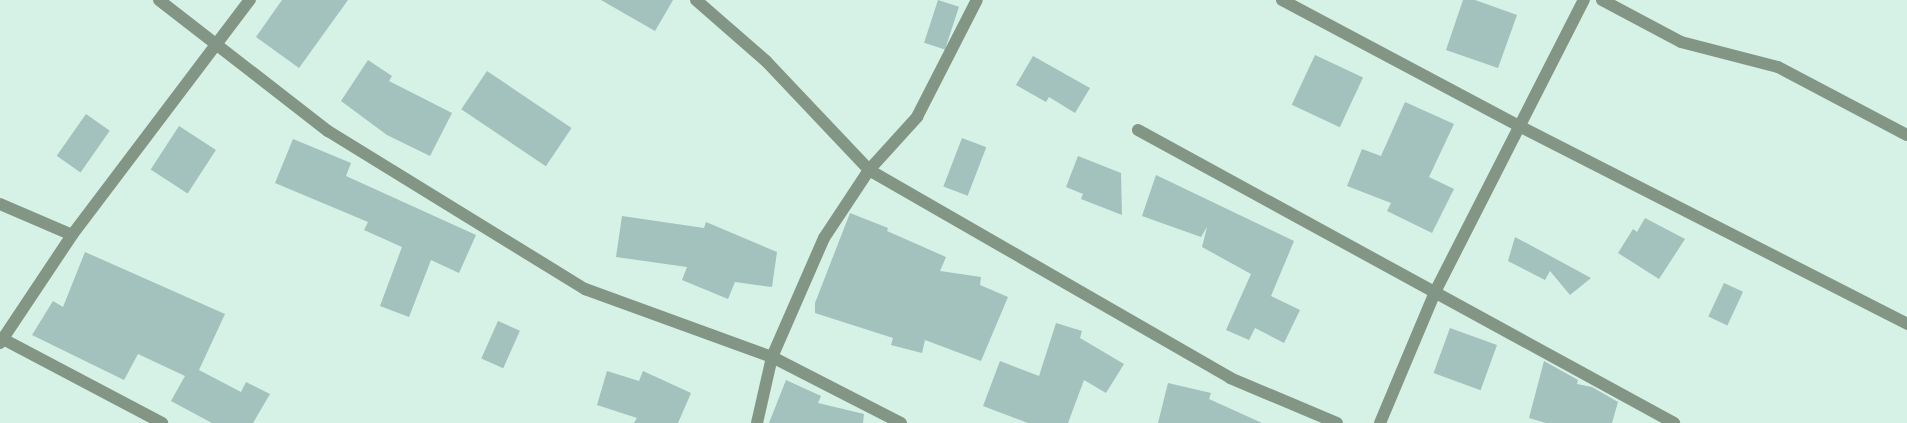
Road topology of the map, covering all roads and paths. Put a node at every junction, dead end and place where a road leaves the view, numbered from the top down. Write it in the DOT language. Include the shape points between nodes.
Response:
graph roads {
  1 [pos="159,0"];
  2 [pos="250,0"];
  3 [pos="696,0"];
  4 [pos="977,0"];
  5 [pos="1282,0"];
  6 [pos="1584,0"];
  7 [pos="1602,0"];
  8 [pos="216,43"];
  9 [pos="1519,126"];
  10 [pos="1138,130"];
  11 [pos="1907,135"];
  12 [pos="869,170"];
  13 [pos="0,204"];
  14 [pos="72,235"];
  15 [pos="1435,292"];
  16 [pos="1907,324"];
  17 [pos="2,341"];
  18 [pos="772,357"];
  19 [pos="162,423"];
  20 [pos="757,423"];
  21 [pos="901,423"];
  22 [pos="1337,423"];
  23 [pos="1380,423"];
  24 [pos="1674,423"];
  1 -- 8 [label="street"];
  2 -- 8 [label="street"];
  3 -- 12 [label="street" via="766,61"];
  4 -- 12 [label="street" via="917,117"];
  5 -- 9 [label="street"];
  6 -- 9 [label="street"];
  7 -- 11 [label="street" via="1681,42 1778,67"];
  8 -- 14 [label="street"];
  8 -- 18 [label="street" via="328,131 585,288"];
  9 -- 15 [label="street"];
  9 -- 16 [label="street"];
  10 -- 15 [label="street"];
  12 -- 18 [label="street" via="824,238"];
  12 -- 22 [label="street" via="1230,378"];
  13 -- 14 [label="street"];
  14 -- 17 [label="street"];
  15 -- 23 [label="street"];
  15 -- 24 [label="street"];
  17 -- 19 [label="street"];
  18 -- 20 [label="street"];
  18 -- 21 [label="street"];
}
